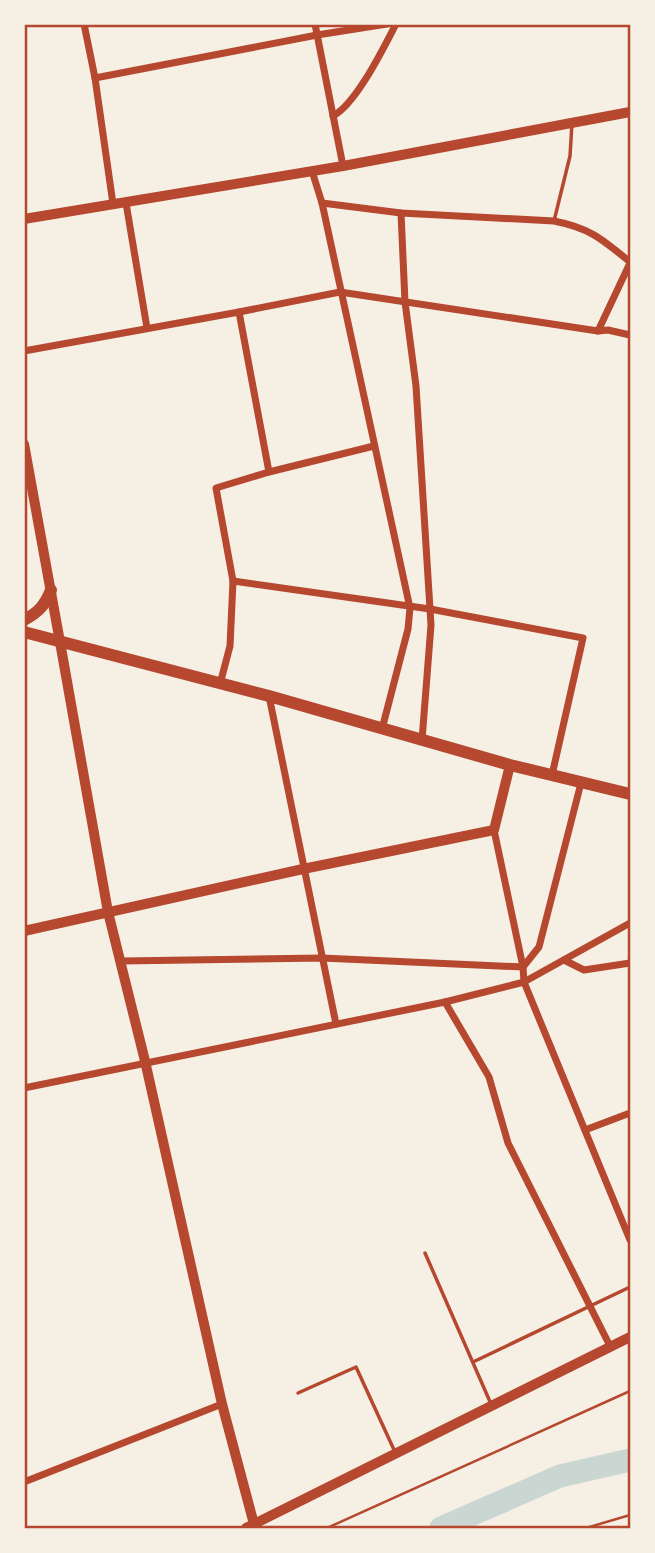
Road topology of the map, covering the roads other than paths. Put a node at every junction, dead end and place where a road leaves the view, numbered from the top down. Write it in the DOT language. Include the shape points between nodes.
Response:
graph roads {
  1 [pos="84,24"];
  2 [pos="315,24"];
  3 [pos="387,24"];
  4 [pos="396,24"];
  5 [pos="317,35"];
  6 [pos="95,78"];
  7 [pos="631,113"];
  8 [pos="333,116"];
  9 [pos="572,123"];
  10 [pos="343,166"];
  11 [pos="312,171"];
  12 [pos="322,202"];
  13 [pos="126,203"];
  14 [pos="113,204"];
  15 [pos="401,213"];
  16 [pos="24,219"];
  17 [pos="554,221"];
  18 [pos="631,262"];
  19 [pos="340,292"];
  20 [pos="405,302"];
  21 [pos="239,312"];
  22 [pos="147,328"];
  23 [pos="598,331"];
  24 [pos="631,335"];
  25 [pos="24,351"];
  26 [pos="24,444"];
  27 [pos="374,446"];
  28 [pos="269,472"];
  29 [pos="233,581"];
  30 [pos="51,590"];
  31 [pos="410,608"];
  32 [pos="430,609"];
  33 [pos="24,620"];
  34 [pos="24,632"];
  35 [pos="60,642"];
  36 [pos="220,684"];
  37 [pos="269,696"];
  38 [pos="383,729"];
  39 [pos="422,740"];
  40 [pos="510,765"];
  41 [pos="552,775"];
  42 [pos="582,783"];
  43 [pos="631,794"];
  44 [pos="494,830"];
  45 [pos="303,869"];
  46 [pos="108,912"];
  47 [pos="631,923"];
  48 [pos="24,931"];
  49 [pos="322,958"];
  50 [pos="564,960"];
  51 [pos="122,961"];
  52 [pos="631,963"];
  53 [pos="523,967"];
  54 [pos="524,982"];
  55 [pos="445,1002"];
  56 [pos="336,1024"];
  57 [pos="145,1061"];
  58 [pos="24,1088"];
  59 [pos="631,1113"];
  60 [pos="585,1130"];
  61 [pos="631,1240"];
  62 [pos="425,1253"];
  63 [pos="631,1287"];
  64 [pos="590,1306"];
  65 [pos="631,1336"];
  66 [pos="610,1346"];
  67 [pos="473,1362"];
  68 [pos="298,1392"];
  69 [pos="222,1404"];
  70 [pos="492,1406"];
  71 [pos="396,1454"];
  72 [pos="24,1482"];
  73 [pos="252,1527"];
  1 -- 6 [label="street"];
  2 -- 5 [label="street"];
  3 -- 5 [label="street"];
  4 -- 8 [label="street" via="351,101"];
  5 -- 6 [label="street"];
  5 -- 8 [label="street"];
  6 -- 14 [label="street"];
  7 -- 9 [label="street"];
  8 -- 10 [label="street"];
  9 -- 10 [label="street"];
  9 -- 17 [label="lane" via="570,156"];
  10 -- 11 [label="street"];
  11 -- 12 [label="street"];
  11 -- 13 [label="street"];
  12 -- 15 [label="street"];
  12 -- 19 [label="street"];
  13 -- 14 [label="street"];
  13 -- 22 [label="street"];
  14 -- 16 [label="street"];
  15 -- 17 [label="street"];
  15 -- 20 [label="street"];
  17 -- 18 [label="street" via="598,235"];
  18 -- 23 [label="street"];
  19 -- 20 [label="street"];
  19 -- 21 [label="street"];
  19 -- 27 [label="street"];
  20 -- 23 [label="street"];
  20 -- 32 [label="street" via="416,386"];
  21 -- 22 [label="street"];
  21 -- 28 [label="street"];
  22 -- 25 [label="street"];
  23 -- 24 [label="street"];
  26 -- 30 [label="street"];
  27 -- 28 [label="street"];
  27 -- 31 [label="street"];
  28 -- 29 [label="street" via="216,488"];
  29 -- 31 [label="street"];
  29 -- 36 [label="street" via="230,646"];
  30 -- 33 [label="main road" via="46,604"];
  30 -- 35 [label="street"];
  31 -- 32 [label="street"];
  31 -- 38 [label="street"];
  32 -- 39 [label="street"];
  32 -- 41 [label="street" via="583,638"];
  34 -- 35 [label="main road"];
  35 -- 36 [label="main road"];
  35 -- 46 [label="main road"];
  36 -- 37 [label="main road"];
  37 -- 38 [label="main road"];
  37 -- 45 [label="street"];
  38 -- 39 [label="main road"];
  39 -- 40 [label="main road"];
  40 -- 41 [label="main road"];
  40 -- 44 [label="street"];
  41 -- 42 [label="main road"];
  42 -- 43 [label="main road"];
  42 -- 53 [label="street" via="539,947"];
  44 -- 45 [label="street"];
  44 -- 53 [label="street"];
  45 -- 46 [label="street"];
  45 -- 49 [label="street"];
  46 -- 48 [label="street"];
  46 -- 51 [label="main road"];
  47 -- 50 [label="street"];
  49 -- 51 [label="street"];
  49 -- 53 [label="street"];
  49 -- 56 [label="street"];
  50 -- 52 [label="street" via="584,970"];
  50 -- 54 [label="street"];
  51 -- 57 [label="main road"];
  53 -- 54 [label="street"];
  54 -- 55 [label="street"];
  54 -- 60 [label="street"];
  55 -- 56 [label="street"];
  55 -- 64 [label="street" via="489,1077 508,1143"];
  56 -- 57 [label="street"];
  57 -- 58 [label="street"];
  57 -- 69 [label="main road"];
  59 -- 60 [label="street"];
  60 -- 61 [label="street"];
  62 -- 67 [label="lane"];
  63 -- 64 [label="lane"];
  64 -- 66 [label="street"];
  64 -- 67 [label="lane"];
  65 -- 66 [label="street"];
  66 -- 70 [label="street"];
  67 -- 70 [label="lane"];
  68 -- 71 [label="lane" via="356,1367"];
  69 -- 72 [label="street"];
  69 -- 73 [label="main road"];
  70 -- 71 [label="street"];
  71 -- 73 [label="street"];
}
